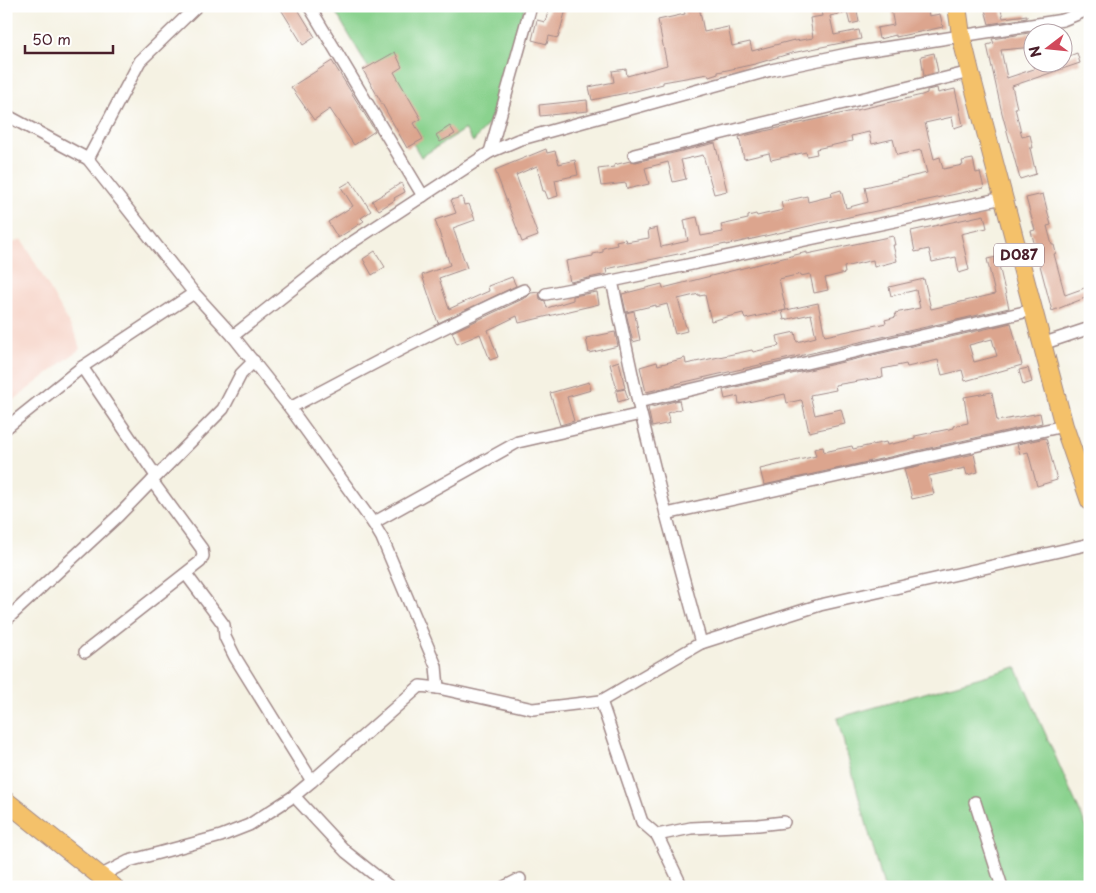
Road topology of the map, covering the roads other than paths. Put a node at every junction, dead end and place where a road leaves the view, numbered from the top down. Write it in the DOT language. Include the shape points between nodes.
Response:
graph roads {
  1 [pos="198,6"];
  2 [pos="309,6"];
  3 [pos="531,6"];
  4 [pos="957,6"];
  5 [pos="1090,9"];
  6 [pos="961,35"];
  7 [pos="970,72"];
  8 [pos="6,115"];
  9 [pos="490,152"];
  10 [pos="634,155"];
  11 [pos="88,159"];
  12 [pos="422,196"];
  13 [pos="1003,198"];
  14 [pos="612,281"];
  15 [pos="524,290"];
  16 [pos="194,293"];
  17 [pos="546,294"];
  18 [pos="1033,310"];
  19 [pos="1090,328"];
  20 [pos="233,336"];
  21 [pos="1042,344"];
  22 [pos="254,360"];
  23 [pos="82,367"];
  24 [pos="290,408"];
  25 [pos="639,408"];
  26 [pos="1064,426"];
  27 [pos="6,428"];
  28 [pos="154,479"];
  29 [pos="1090,500"];
  30 [pos="666,514"];
  31 [pos="373,523"];
  32 [pos="1090,544"];
  33 [pos="186,574"];
  34 [pos="6,620"];
  35 [pos="701,643"];
  36 [pos="85,652"];
  37 [pos="438,688"];
  38 [pos="600,701"];
  39 [pos="312,781"];
  40 [pos="294,796"];
  41 [pos="6,801"];
  42 [pos="975,802"];
  43 [pos="784,822"];
  44 [pos="657,835"];
  45 [pos="520,879"];
  46 [pos="107,881"];
  47 [pos="390,887"];
  48 [pos="504,887"];
  49 [pos="682,887"];
  50 [pos="1002,887"];
  1 -- 11 [label="street" via="140,61"];
  2 -- 12 [label="street"];
  3 -- 9 [label="street"];
  4 -- 6 [label="main road, D087"];
  5 -- 6 [label="street" via="1062,20"];
  6 -- 7 [label="main road, D087"];
  6 -- 9 [label="street" via="771,70 518,140"];
  7 -- 10 [label="street"];
  7 -- 13 [label="main road, D087"];
  8 -- 11 [label="street"];
  9 -- 12 [label="street"];
  11 -- 16 [label="street"];
  12 -- 20 [label="street" via="348,245"];
  13 -- 14 [label="street"];
  13 -- 18 [label="main road, D087"];
  14 -- 17 [label="street"];
  14 -- 25 [label="street"];
  15 -- 24 [label="street" via="413,343"];
  16 -- 20 [label="street"];
  16 -- 23 [label="street"];
  18 -- 21 [label="main road, D087"];
  18 -- 25 [label="street"];
  19 -- 21 [label="street"];
  20 -- 22 [label="street"];
  21 -- 26 [label="main road, D087"];
  22 -- 24 [label="street"];
  22 -- 28 [label="street" via="241,374 223,408"];
  23 -- 27 [label="street"];
  23 -- 28 [label="street"];
  24 -- 31 [label="street"];
  25 -- 30 [label="street"];
  25 -- 31 [label="street" via="518,442"];
  26 -- 29 [label="main road, D087"];
  26 -- 30 [label="street"];
  28 -- 33 [label="street" via="202,549 200,562"];
  28 -- 34 [label="street"];
  30 -- 35 [label="street"];
  31 -- 37 [label="street" via="436,666"];
  32 -- 35 [label="street" via="820,605"];
  33 -- 36 [label="street"];
  33 -- 39 [label="street" via="224,626 224,637 235,657"];
  35 -- 38 [label="street"];
  37 -- 38 [label="street" via="533,709"];
  37 -- 39 [label="street" via="420,686"];
  38 -- 44 [label="street" via="642,822"];
  39 -- 40 [label="street"];
  40 -- 46 [label="street" via="249,825 129,861"];
  40 -- 47 [label="street" via="346,852"];
  41 -- 46 [label="main road"];
  42 -- 50 [label="street"];
  43 -- 44 [label="street" via="691,828"];
  44 -- 49 [label="street"];
  45 -- 48 [label="street"];
}
